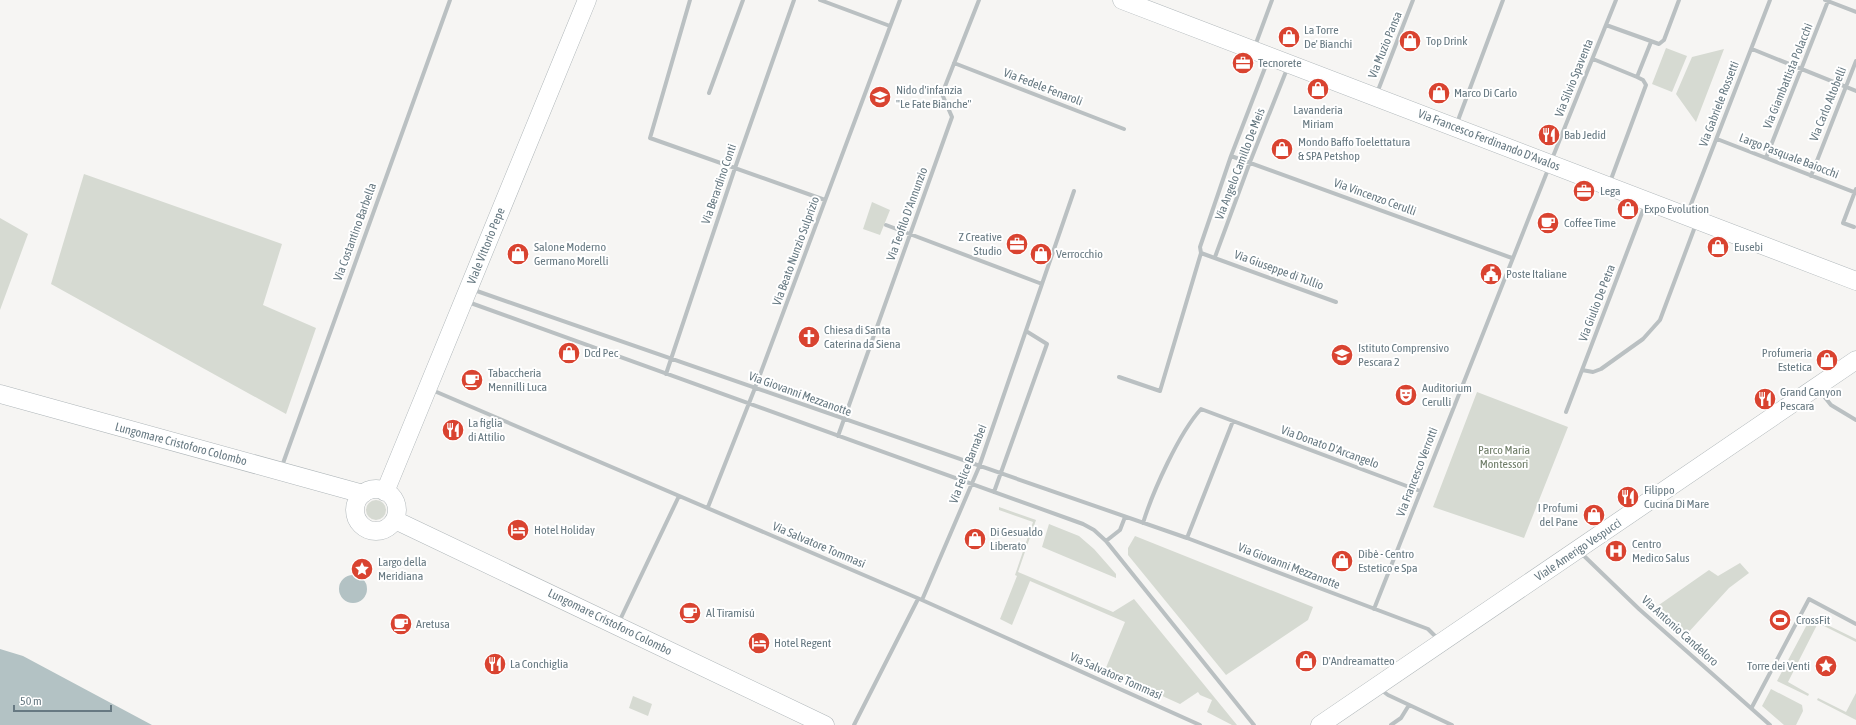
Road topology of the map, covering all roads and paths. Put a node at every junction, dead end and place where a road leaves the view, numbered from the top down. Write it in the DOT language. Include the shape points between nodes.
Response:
graph roads {
  1 [pos="450,0"];
  2 [pos="588,0"];
  3 [pos="690,0"];
  4 [pos="743,0"];
  5 [pos="794,0"];
  6 [pos="820,0"];
  7 [pos="900,0"];
  8 [pos="979,0"];
  9 [pos="1122,0"];
  10 [pos="1272,0"];
  11 [pos="1413,0"];
  12 [pos="1503,0"];
  13 [pos="1616,0"];
  14 [pos="1679,0"];
  15 [pos="1770,0"];
  16 [pos="1827,1"];
  17 [pos="1856,12"];
  18 [pos="1606,25"];
  19 [pos="890,26"];
  20 [pos="1650,42"];
  21 [pos="1752,49"];
  22 [pos="1261,53"];
  23 [pos="1593,59"];
  24 [pos="1856,61"];
  25 [pos="954,63"];
  26 [pos="1289,64"];
  27 [pos="1802,69"];
  28 [pos="1637,77"];
  29 [pos="1846,87"];
  30 [pos="1856,91"];
  31 [pos="708,93"];
  32 [pos="1375,97"];
  33 [pos="1455,127"];
  34 [pos="1124,129"];
  35 [pos="1717,138"];
  36 [pos="1231,156"];
  37 [pos="1766,158"];
  38 [pos="1250,162"];
  39 [pos="1550,164"];
  40 [pos="735,168"];
  41 [pos="1811,176"];
  42 [pos="1608,186"];
  43 [pos="1074,191"];
  44 [pos="1856,192"];
  45 [pos="826,200"];
  46 [pos="1647,201"];
  47 [pos="1692,218"];
  48 [pos="886,225"];
  49 [pos="1854,227"];
  50 [pos="910,234"];
  51 [pos="1202,253"];
  52 [pos="1215,257"];
  53 [pos="1512,258"];
  54 [pos="1856,281"];
  55 [pos="1042,284"];
  56 [pos="467,294"];
  57 [pos="1336,302"];
  58 [pos="1026,332"];
  59 [pos="672,358"];
  60 [pos="1856,360"];
  61 [pos="1582,370"];
  62 [pos="666,374"];
  63 [pos="1119,377"];
  64 [pos="1816,387"];
  65 [pos="428,388"];
  66 [pos="755,388"];
  67 [pos="0,394"];
  68 [pos="749,404"];
  69 [pos="1566,412"];
  70 [pos="844,420"];
  71 [pos="1856,420"];
  72 [pos="1233,421"];
  73 [pos="838,436"];
  74 [pos="979,467"];
  75 [pos="280,471"];
  76 [pos="1001,474"];
  77 [pos="972,484"];
  78 [pos="1420,491"];
  79 [pos="386,492"];
  80 [pos="994,492"];
  81 [pos="363,494"];
  82 [pos="679,496"];
  83 [pos="708,507"];
  84 [pos="1125,517"];
  85 [pos="394,520"];
  86 [pos="1143,523"];
  87 [pos="1187,538"];
  88 [pos="1106,542"];
  89 [pos="1579,549"];
  90 [pos="920,600"];
  91 [pos="1374,609"];
  92 [pos="1856,624"];
  93 [pos="618,626"];
  94 [pos="1441,642"];
  95 [pos="1377,686"];
  96 [pos="1409,705"];
  97 [pos="1752,707"];
  98 [pos="1401,718"];
  99 [pos="825,725"];
  100 [pos="854,725"];
  101 [pos="1200,725"];
  102 [pos="1254,725"];
  103 [pos="1320,725"];
  104 [pos="1391,725"];
  105 [pos="1398,725"];
  106 [pos="1452,725"];
  107 [pos="1770,725"];
  1 -- 75 [label="street, Via Costantino Barbella"];
  2 -- 56 [label="street, Viale Vittorio Pepe"];
  3 -- 40 [label="street" via="650,138"];
  4 -- 31 [label="street"];
  5 -- 40 [label="street, Via Berardino Conti"];
  6 -- 19 [label="street"];
  7 -- 19 [label="street, Via Beato Nunzio Sulprizio"];
  8 -- 25 [label="street, Via Teofilo D'Annunzio"];
  9 -- 22 [label="street, Via Francesco Ferdinando D'Avalos"];
  10 -- 22 [label="street, Via Angelo Camillo De Meis"];
  11 -- 32 [label="street, Via Muzio Pansa"];
  12 -- 33 [label="street"];
  13 -- 18 [label="street, Via Silvio Spaventa"];
  14 -- 20 [label="street" via="1662,43"];
  15 -- 21 [label="street, Via Gabriele Rossetti"];
  16 -- 17 [label="street"];
  16 -- 27 [label="street, Via Giambattista Polacchi"];
  18 -- 20 [label="street"];
  18 -- 23 [label="street, Via Silvio Spaventa"];
  19 -- 45 [label="street, Via Beato Nunzio Sulprizio"];
  20 -- 28 [label="street"];
  21 -- 27 [label="street"];
  21 -- 35 [label="street, Via Gabriele Rossetti"];
  22 -- 26 [label="street, Via Francesco Ferdinando D'Avalos"];
  22 -- 36 [label="street, Via Angelo Camillo De Meis"];
  23 -- 28 [label="street"];
  23 -- 39 [label="street, Via Silvio Spaventa"];
  24 -- 29 [label="street, Via Carlo Altobelli"];
  25 -- 34 [label="street, Via Fedele Fenaroli"];
  25 -- 50 [label="street, Via Teofilo D'Annunzio" via="942,94 952,117"];
  26 -- 32 [label="street, Via Francesco Ferdinando D'Avalos"];
  26 -- 38 [label="street, Via Angelo Camillo De Meis"];
  27 -- 29 [label="street"];
  27 -- 37 [label="street, Via Giambattista Polacchi"];
  28 -- 42 [label="street" via="1646,85"];
  29 -- 30 [label="street"];
  29 -- 41 [label="street, Via Carlo Altobelli"];
  32 -- 33 [label="street, Via Francesco Ferdinando D'Avalos"];
  33 -- 39 [label="street, Via Francesco Ferdinando D'Avalos"];
  35 -- 37 [label="street, Largo Pasquale Baiocchi"];
  35 -- 47 [label="street, Via Gabriele Rossetti"];
  36 -- 38 [label="street, Via Vincenzo Cerulli"];
  36 -- 51 [label="street, Via Angelo Camillo De Meis" via="1200,247"];
  37 -- 41 [label="street, Largo Pasquale Baiocchi"];
  38 -- 52 [label="street, Via Angelo Camillo De Meis"];
  38 -- 53 [label="street, Via Vincenzo Cerulli"];
  39 -- 42 [label="street, Via Francesco Ferdinando D'Avalos"];
  39 -- 53 [label="street, Via Francesco Verrotti"];
  40 -- 45 [label="street"];
  40 -- 59 [label="street, Via Berardino Conti"];
  41 -- 44 [label="street, Largo Pasquale Baiocchi"];
  42 -- 46 [label="street, Via Francesco Ferdinando D'Avalos"];
  43 -- 55 [label="street, Via Felice Barnabei"];
  44 -- 49 [label="street, Largo Pasquale Baiocchi" via="1843,223"];
  45 -- 66 [label="street, Via Beato Nunzio Sulprizio"];
  46 -- 47 [label="street, Via Francesco Ferdinando D'Avalos"];
  46 -- 61 [label="street, Via Giulio De Petra"];
  47 -- 54 [label="street, Via Francesco Ferdinando D'Avalos"];
  47 -- 61 [label="street, Via Gabriele Rossetti" via="1660,320 1643,339 1601,369 1593,372"];
  48 -- 50 [label="street"];
  50 -- 55 [label="street"];
  50 -- 70 [label="street, Via Teofilo D'Annunzio"];
  51 -- 52 [label="street"];
  51 -- 63 [label="street, Via Angelo Camillo De Meis" via="1160,391"];
  52 -- 57 [label="street, Via Giuseppe di Tullio"];
  53 -- 78 [label="street, Via Francesco Verrotti"];
  55 -- 58 [label="street, Via Felice Barnabei"];
  56 -- 59 [label="street, Via Giovanni Mezzanotte"];
  56 -- 62 [label="street"];
  56 -- 65 [label="street, Viale Vittorio Pepe"];
  58 -- 74 [label="street, Via Felice Barnabei"];
  58 -- 76 [label="street" via="1047,344"];
  59 -- 62 [label="street, Via Berardino Conti"];
  59 -- 66 [label="street, Via Giovanni Mezzanotte"];
  60 -- 64 [label="street, Viale Amerigo Vespucci"];
  61 -- 69 [label="street, Via Giulio De Petra"];
  62 -- 68 [label="street"];
  64 -- 71 [label="street" via="1831,405"];
  64 -- 89 [label="street, Viale Amerigo Vespucci"];
  65 -- 79 [label="street, Viale Vittorio Pepe"];
  65 -- 82 [label="street, Via Salvatore Tommasi"];
  66 -- 68 [label="street, Via Beato Nunzio Sulprizio"];
  66 -- 70 [label="street, Via Giovanni Mezzanotte"];
  67 -- 75 [label="street, Lungomare Cristoforo Colombo"];
  68 -- 73 [label="street"];
  68 -- 83 [label="street, Via Beato Nunzio Sulprizio"];
  70 -- 73 [label="street, Via Teofilo D'Annunzio"];
  70 -- 74 [label="street, Via Giovanni Mezzanotte"];
  72 -- 78 [label="street, Via Donato D'Arcangelo"];
  72 -- 86 [label="street, Via Donato D'Arcangelo" via="1201,409 1191,420 1149,505"];
  72 -- 87 [label="street"];
  73 -- 77 [label="street"];
  74 -- 76 [label="street, Via Giovanni Mezzanotte"];
  74 -- 77 [label="street, Via Felice Barnabei"];
  75 -- 81 [label="street, Lungomare Cristoforo Colombo"];
  76 -- 80 [label="street"];
  76 -- 84 [label="street, Via Giovanni Mezzanotte"];
  77 -- 80 [label="street"];
  77 -- 90 [label="street, Via Felice Barnabei"];
  78 -- 91 [label="street, Via Francesco Verrotti"];
  79 -- 81 [label="street" via="376,490"];
  79 -- 85 [label="street" via="396,504"];
  80 -- 88 [label="street" via="1083,524 1100,534"];
  81 -- 85 [label="street" via="355,510 362,526 371,531 381,530 388,528"];
  82 -- 83 [label="street, Via Salvatore Tommasi"];
  82 -- 93 [label="street"];
  83 -- 90 [label="street, Via Salvatore Tommasi"];
  84 -- 86 [label="street, Via Giovanni Mezzanotte"];
  84 -- 88 [label="street" via="1120,530"];
  85 -- 93 [label="street, Lungomare Cristoforo Colombo"];
  86 -- 87 [label="street, Via Giovanni Mezzanotte"];
  87 -- 91 [label="street, Via Giovanni Mezzanotte"];
  88 -- 102 [label="street"];
  89 -- 94 [label="street, Viale Amerigo Vespucci"];
  89 -- 97 [label="street, Via Antonio Candeloro" via="1586,559 1639,608"];
  90 -- 100 [label="street, Via Felice Barnabei"];
  90 -- 101 [label="street, Via Salvatore Tommasi"];
  91 -- 94 [label="street, Via Giovanni Mezzanotte" via="1428,630"];
  92 -- 97 [label="street" via="1809,599"];
  93 -- 99 [label="street, Lungomare Cristoforo Colombo"];
  94 -- 95 [label="street, Viale Amerigo Vespucci"];
  95 -- 96 [label="street"];
  95 -- 103 [label="street, Viale Amerigo Vespucci"];
  96 -- 98 [label="street"];
  96 -- 106 [label="street"];
  97 -- 107 [label="street, Via Antonio Candeloro"];
  98 -- 104 [label="street"];
  98 -- 105 [label="street"];
}
